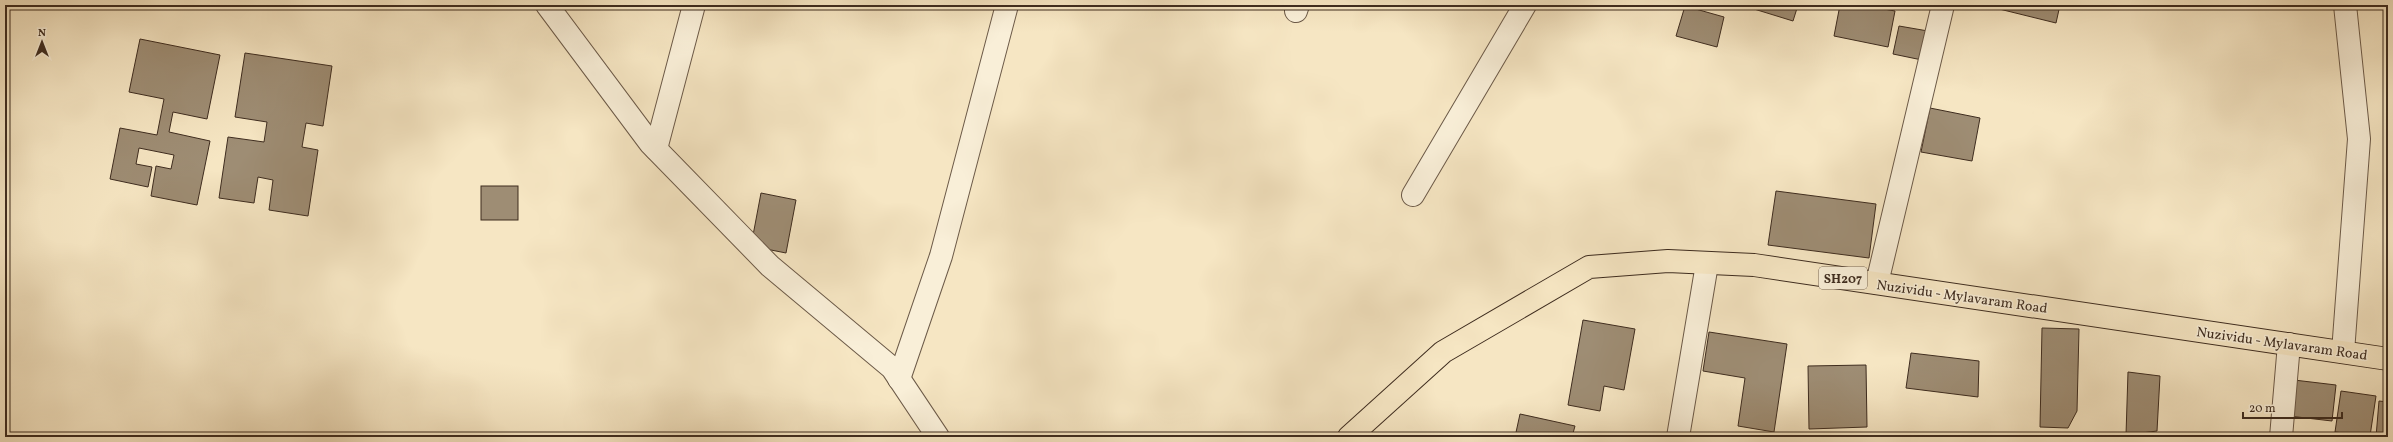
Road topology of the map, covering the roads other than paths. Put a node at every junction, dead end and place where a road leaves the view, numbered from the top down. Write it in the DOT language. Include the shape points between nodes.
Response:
graph roads {
  1 [pos="547,5"];
  2 [pos="694,5"];
  3 [pos="1007,5"];
  4 [pos="1525,5"];
  5 [pos="1943,5"];
  6 [pos="2345,5"];
  7 [pos="656,149"];
  8 [pos="1413,195"];
  9 [pos="1707,264"];
  10 [pos="1878,284"];
  11 [pos="2289,344"];
  12 [pos="2343,352"];
  13 [pos="2388,358"];
  14 [pos="899,378"];
  15 [pos="938,437"];
  16 [pos="1349,437"];
  17 [pos="1678,437"];
  18 [pos="2281,437"];
  1 -- 7 [label="street"];
  2 -- 7 [label="street"];
  3 -- 14 [label="street" via="942,256"];
  4 -- 8 [label="street"];
  5 -- 10 [label="street"];
  6 -- 12 [label="street" via="2359,139"];
  7 -- 14 [label="street" via="770,266 892,368"];
  9 -- 10 [label="main road, Nuzividu - Mylavaram Road / SH207" via="1754,265"];
  9 -- 16 [label="main road, Nuzividu - Mylavaram Road / SH207" via="1668,262 1590,267 1443,352"];
  9 -- 17 [label="street"];
  10 -- 11 [label="main road, Nuzividu - Mylavaram Road / SH207"];
  11 -- 12 [label="main road, Nuzividu - Mylavaram Road / SH207"];
  11 -- 18 [label="street"];
  12 -- 13 [label="main road, Nuzividu - Mylavaram Road / SH207"];
  14 -- 15 [label="street"];
}
